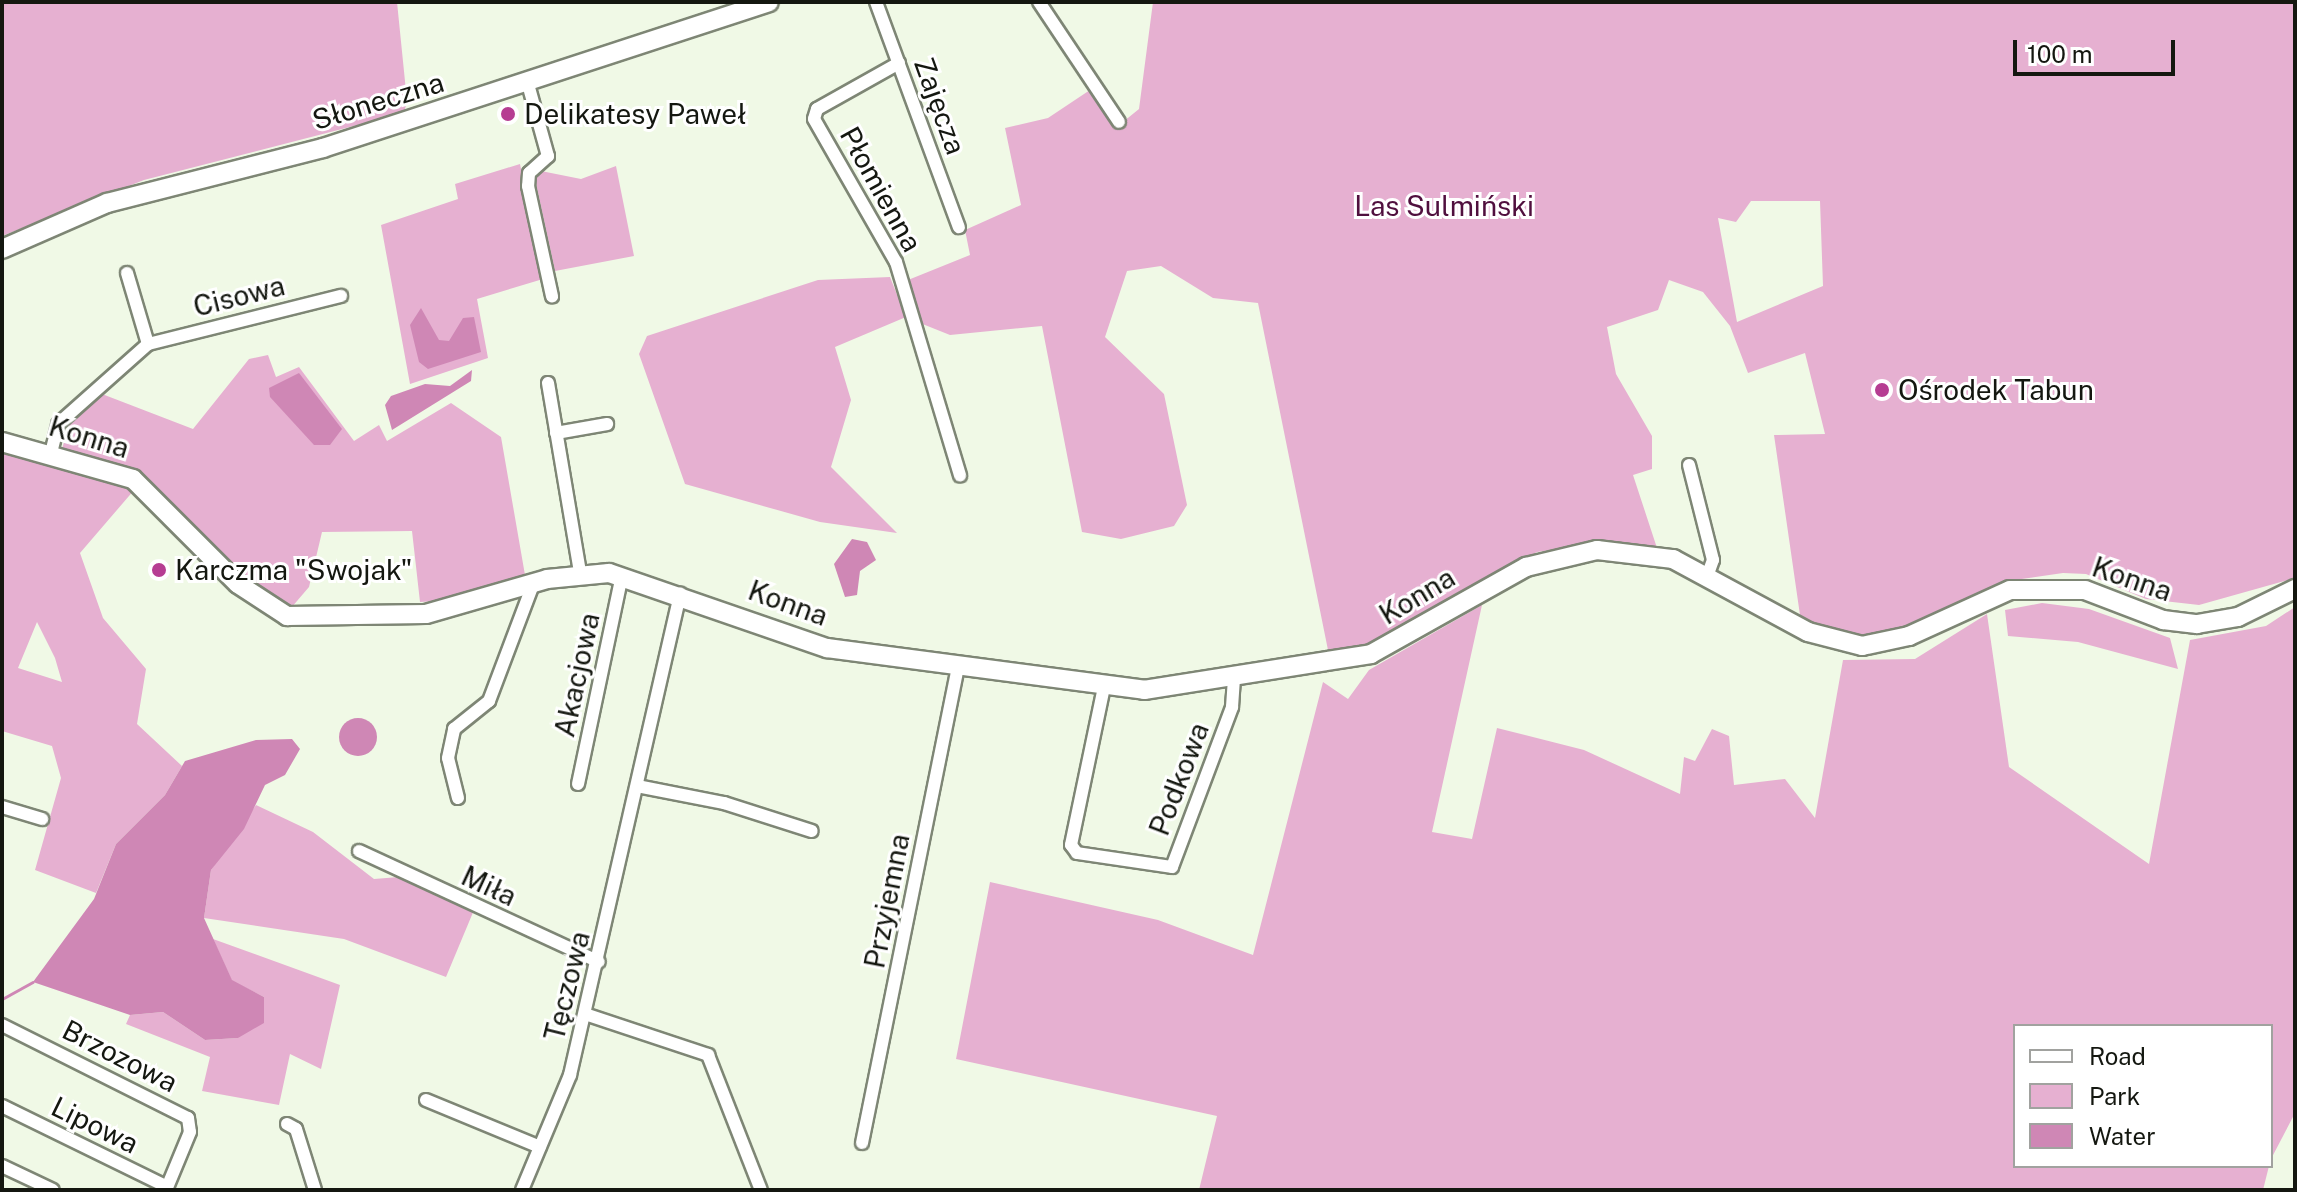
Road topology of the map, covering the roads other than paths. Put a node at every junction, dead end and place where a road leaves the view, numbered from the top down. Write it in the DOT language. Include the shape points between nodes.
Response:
graph roads {
  1 [pos="769,2"];
  2 [pos="876,2"];
  3 [pos="1039,2"];
  4 [pos="899,63"];
  5 [pos="528,84"];
  6 [pos="1119,122"];
  7 [pos="959,227"];
  8 [pos="2,249"];
  9 [pos="127,273"];
  10 [pos="341,296"];
  11 [pos="552,296"];
  12 [pos="148,344"];
  13 [pos="548,383"];
  14 [pos="607,424"];
  15 [pos="556,433"];
  16 [pos="2,442"];
  17 [pos="51,453"];
  18 [pos="1689,465"];
  19 [pos="960,476"];
  20 [pos="580,573"];
  21 [pos="1708,574"];
  22 [pos="622,576"];
  23 [pos="534,582"];
  24 [pos="2295,589"];
  25 [pos="680,593"];
  26 [pos="958,668"];
  27 [pos="1234,681"];
  28 [pos="1104,687"];
  29 [pos="578,784"];
  30 [pos="637,786"];
  31 [pos="458,798"];
  32 [pos="2,807"];
  33 [pos="42,819"];
  34 [pos="812,831"];
  35 [pos="359,851"];
  36 [pos="599,962"];
  37 [pos="585,1014"];
  38 [pos="2,1025"];
  39 [pos="426,1100"];
  40 [pos="2,1106"];
  41 [pos="287,1124"];
  42 [pos="862,1143"];
  43 [pos="540,1147"];
  44 [pos="2,1166"];
  45 [pos="167,1189"];
  46 [pos="53,1190"];
  47 [pos="315,1190"];
  48 [pos="522,1190"];
  49 [pos="761,1190"];
  1 -- 5 [label="street, Słoneczna"];
  2 -- 4 [label="street, Zajęcza"];
  3 -- 6 [label="street"];
  4 -- 7 [label="street, Zajęcza"];
  4 -- 19 [label="street, Płomienna" via="817,109 814,119 896,262"];
  5 -- 8 [label="street, Słoneczna" via="107,203"];
  5 -- 11 [label="street" via="548,156 529,173 528,186"];
  9 -- 12 [label="street"];
  10 -- 12 [label="street, Cisowa"];
  12 -- 17 [label="street, Cisowa" via="58,424"];
  13 -- 15 [label="street"];
  14 -- 15 [label="street"];
  15 -- 20 [label="street"];
  16 -- 17 [label="street, Konna"];
  17 -- 23 [label="street, Konna" via="139,483 238,584 287,616 426,614"];
  18 -- 21 [label="street" via="1713,560"];
  20 -- 22 [label="street, Konna"];
  20 -- 23 [label="street, Konna"];
  21 -- 24 [label="street, Konna" via="1808,632 1862,646 1909,636 2010,590 2085,590 2163,620 2197,624 2238,617"];
  21 -- 27 [label="street, Konna" via="1654,555 1566,554 1496,581 1371,654"];
  22 -- 25 [label="street, Konna"];
  22 -- 29 [label="street, Akacjowa"];
  23 -- 31 [label="street" via="489,701 454,729 448,758"];
  25 -- 26 [label="street, Konna" via="827,648"];
  25 -- 30 [label="street, Tęczowa"];
  26 -- 28 [label="street, Konna"];
  26 -- 42 [label="street, Przyjemna"];
  27 -- 28 [label="street, Konna" via="1164,690"];
  27 -- 28 [label="street, Podkowa" via="1232,707 1172,867 1077,853 1071,845"];
  30 -- 34 [label="street"];
  30 -- 36 [label="street, Tęczowa"];
  32 -- 33 [label="street"];
  35 -- 36 [label="street, Miła"];
  36 -- 37 [label="street, Tęczowa"];
  37 -- 43 [label="street, Tęczowa"];
  37 -- 49 [label="street" via="708,1055"];
  38 -- 45 [label="street, Brzozowa" via="188,1118 190,1132"];
  39 -- 43 [label="street"];
  40 -- 45 [label="street, Lipowa"];
  41 -- 47 [label="street" via="296,1129"];
  43 -- 48 [label="street, Tęczowa"];
  44 -- 46 [label="street"];
}
